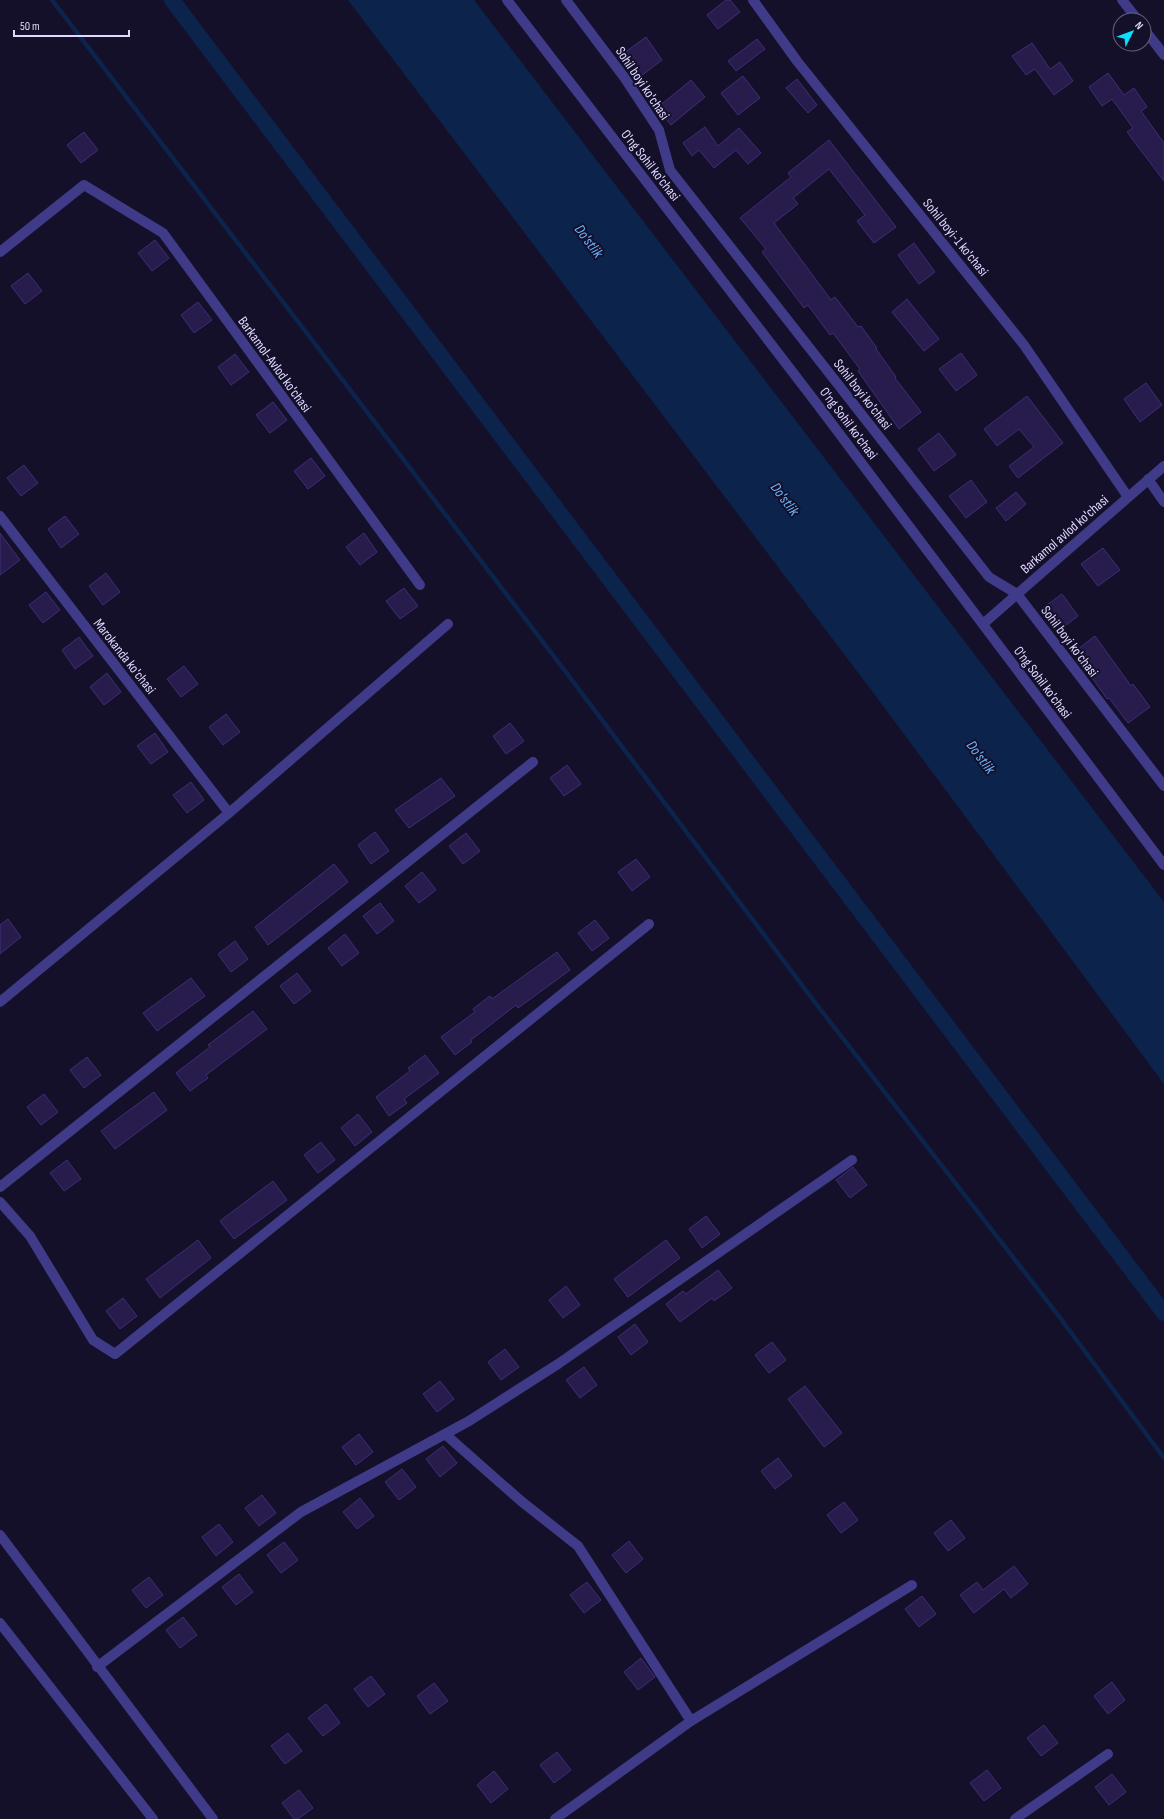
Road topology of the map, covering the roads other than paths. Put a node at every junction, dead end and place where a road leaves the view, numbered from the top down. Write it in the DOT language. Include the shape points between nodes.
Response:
graph roads {
  1 [pos="507,0"];
  2 [pos="566,0"];
  3 [pos="753,0"];
  4 [pos="1122,0"];
  5 [pos="1132,12"];
  6 [pos="1152,39"];
  7 [pos="1164,55"];
  8 [pos="0,252"];
  9 [pos="1164,466"];
  10 [pos="1148,479"];
  11 [pos="1128,497"];
  12 [pos="1164,502"];
  13 [pos="0,516"];
  14 [pos="420,585"];
  15 [pos="1017,594"];
  16 [pos="448,624"];
  17 [pos="983,624"];
  18 [pos="533,762"];
  19 [pos="1164,786"];
  20 [pos="229,813"];
  21 [pos="1164,866"];
  22 [pos="649,924"];
  23 [pos="0,1001"];
  24 [pos="852,1160"];
  25 [pos="0,1187"];
  26 [pos="0,1202"];
  27 [pos="445,1434"];
  28 [pos="0,1535"];
  29 [pos="912,1585"];
  30 [pos="0,1623"];
  31 [pos="98,1667"];
  32 [pos="691,1721"];
  33 [pos="1108,1754"];
  34 [pos="153,1819"];
  35 [pos="213,1819"];
  36 [pos="555,1819"];
  37 [pos="1016,1819"];
  1 -- 17 [label="street, O'ng Sohil ko'chasi"];
  2 -- 15 [label="street, Sohil boyi ko'chasi" via="624,77 659,130 670,170 989,577"];
  3 -- 11 [label="street, Sohil boyi-1 ko'chasi" via="797,61 1024,345"];
  4 -- 5 [label="street"];
  6 -- 7 [label="street"];
  8 -- 14 [label="street, Barkamol-Avlod ko'chasi" via="84,185 163,233"];
  9 -- 10 [label="street, Barkamol avlod ko'chasi"];
  10 -- 11 [label="street, Barkamol avlod ko'chasi"];
  10 -- 12 [label="street"];
  11 -- 15 [label="street, Barkamol avlod ko'chasi"];
  13 -- 20 [label="street, Marokanda ko'chasi"];
  15 -- 17 [label="street, Barkamol avlod ko'chasi"];
  15 -- 19 [label="street, Sohil boyi ko'chasi"];
  16 -- 20 [label="street"];
  17 -- 21 [label="street, O'ng Sohil ko'chasi"];
  18 -- 25 [label="street"];
  20 -- 23 [label="street"];
  22 -- 26 [label="street" via="115,1354 93,1340 30,1236"];
  24 -- 27 [label="street" via="558,1364"];
  27 -- 31 [label="street" via="301,1512"];
  27 -- 32 [label="street" via="578,1546"];
  28 -- 31 [label="street"];
  29 -- 32 [label="street"];
  30 -- 34 [label="street"];
  31 -- 35 [label="street"];
  32 -- 36 [label="street"];
  33 -- 37 [label="street"];
}
